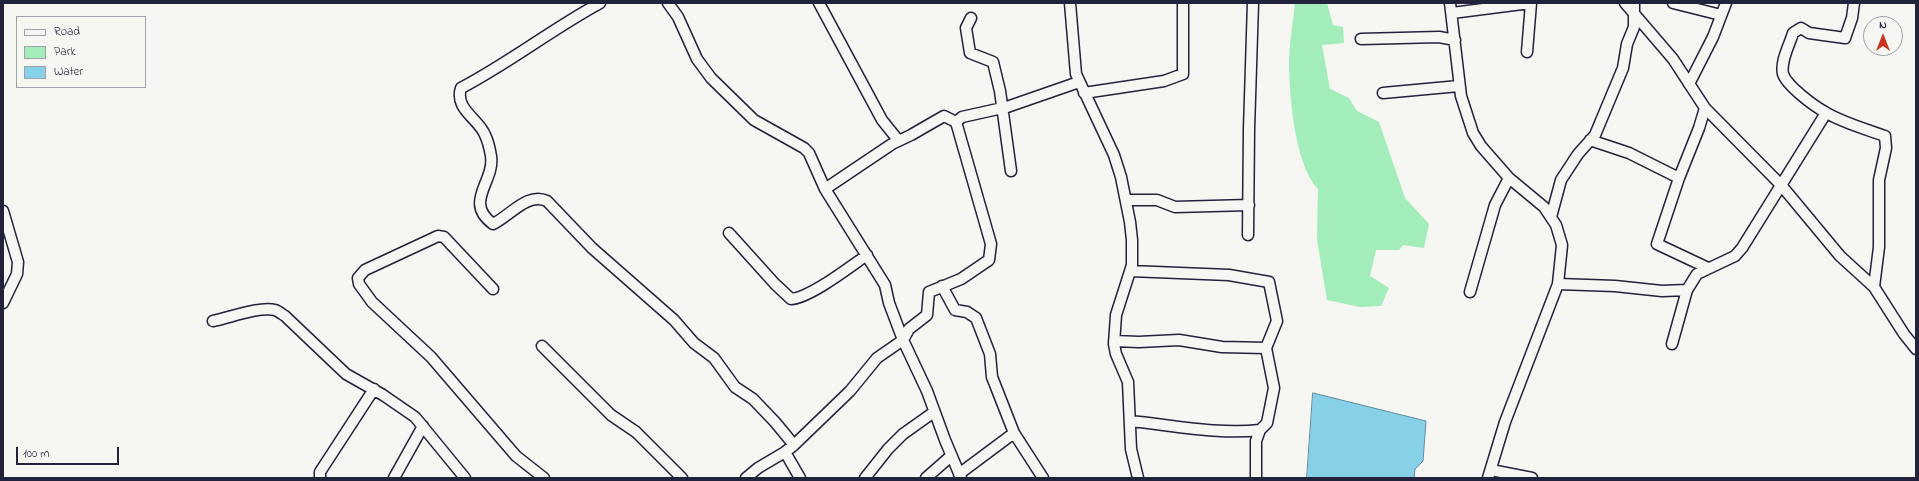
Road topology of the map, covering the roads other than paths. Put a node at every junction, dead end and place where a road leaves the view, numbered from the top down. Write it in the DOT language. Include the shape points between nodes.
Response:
graph roads {
  1 [pos="600,3"];
  2 [pos="668,3"];
  3 [pos="819,3"];
  4 [pos="1070,3"];
  5 [pos="1183,3"];
  6 [pos="1253,3"];
  7 [pos="1530,3"];
  8 [pos="1625,3"];
  9 [pos="1673,3"];
  10 [pos="1726,3"];
  11 [pos="1854,3"];
  12 [pos="1451,8"];
  13 [pos="1634,8"];
  14 [pos="1721,15"];
  15 [pos="971,18"];
  16 [pos="1361,39"];
  17 [pos="1455,40"];
  18 [pos="1527,52"];
  19 [pos="1079,82"];
  20 [pos="1689,84"];
  21 [pos="1459,86"];
  22 [pos="1084,93"];
  23 [pos="1384,93"];
  24 [pos="1002,108"];
  25 [pos="1704,108"];
  26 [pos="1826,113"];
  27 [pos="956,122"];
  28 [pos="898,140"];
  29 [pos="1590,140"];
  30 [pos="1011,171"];
  31 [pos="1509,178"];
  32 [pos="1678,178"];
  33 [pos="1781,185"];
  34 [pos="825,189"];
  35 [pos="1556,195"];
  36 [pos="1535,197"];
  37 [pos="1126,200"];
  38 [pos="1249,206"];
  39 [pos="3,211"];
  40 [pos="1551,217"];
  41 [pos="729,233"];
  42 [pos="1248,235"];
  43 [pos="867,255"];
  44 [pos="1708,268"];
  45 [pos="1130,271"];
  46 [pos="1558,284"];
  47 [pos="942,286"];
  48 [pos="1874,287"];
  49 [pos="493,288"];
  50 [pos="1687,290"];
  51 [pos="1470,292"];
  52 [pos="3,303"];
  53 [pos="213,321"];
  54 [pos="903,340"];
  55 [pos="1114,341"];
  56 [pos="1672,344"];
  57 [pos="542,346"];
  58 [pos="1266,348"];
  59 [pos="1916,349"];
  60 [pos="374,389"];
  61 [pos="934,412"];
  62 [pos="1130,421"];
  63 [pos="423,426"];
  64 [pos="1260,430"];
  65 [pos="1014,433"];
  66 [pos="794,444"];
  67 [pos="785,452"];
  68 [pos="951,456"];
  69 [pos="1490,474"];
  70 [pos="960,476"];
  71 [pos="320,478"];
  72 [pos="394,478"];
  73 [pos="465,478"];
  74 [pos="544,478"];
  75 [pos="682,478"];
  76 [pos="746,478"];
  77 [pos="800,478"];
  78 [pos="865,478"];
  79 [pos="926,478"];
  80 [pos="1043,478"];
  81 [pos="1138,478"];
  82 [pos="1256,478"];
  83 [pos="1532,478"];
  1 -- 66 [label="street" via="488,74 461,88 459,94 463,108 485,134 491,156 490,170 479,201 482,214 493,224 519,206 538,199 547,201 592,248 674,320 694,343 714,358 732,383 753,399"];
  2 -- 34 [label="street" via="678,17 697,59 711,78 754,120 804,148 809,153"];
  3 -- 28 [label="street" via="882,120"];
  4 -- 19 [label="street" via="1074,65"];
  5 -- 22 [label="street" via="1183,74 1164,81"];
  6 -- 38 [label="street"];
  7 -- 12 [label="street"];
  7 -- 18 [label="street"];
  8 -- 13 [label="street"];
  9 -- 14 [label="street"];
  10 -- 14 [label="street"];
  11 -- 26 [label="street" via="1845,38 1809,33 1801,28 1793,32 1783,65 1786,80"];
  12 -- 17 [label="street"];
  13 -- 20 [label="street"];
  13 -- 29 [label="street" via="1634,27 1627,44 1623,68 1595,135"];
  14 -- 20 [label="street"];
  15 -- 24 [label="street" via="966,28 970,53 993,62"];
  16 -- 17 [label="street" via="1439,37"];
  17 -- 21 [label="street"];
  19 -- 22 [label="street"];
  19 -- 24 [label="street"];
  20 -- 25 [label="street"];
  21 -- 23 [label="street"];
  21 -- 31 [label="street" via="1473,133"];
  22 -- 37 [label="street" via="1114,155"];
  24 -- 27 [label="street" via="962,118"];
  24 -- 30 [label="street"];
  25 -- 32 [label="street" via="1699,128"];
  25 -- 33 [label="street"];
  26 -- 33 [label="street"];
  26 -- 48 [label="street" via="1885,136 1886,148 1879,180 1879,247"];
  27 -- 28 [label="street" via="944,116"];
  27 -- 47 [label="street" via="991,244 989,260 961,279"];
  28 -- 34 [label="street"];
  29 -- 32 [label="street" via="1629,153"];
  29 -- 35 [label="street" via="1561,180"];
  31 -- 36 [label="street"];
  31 -- 51 [label="street" via="1495,205"];
  32 -- 44 [label="street" via="1657,244"];
  33 -- 44 [label="street" via="1735,256"];
  33 -- 48 [label="street" via="1840,256"];
  34 -- 43 [label="street"];
  35 -- 36 [label="street" via="1545,199"];
  35 -- 40 [label="street"];
  36 -- 40 [label="street"];
  37 -- 38 [label="street" via="1157,200 1175,207"];
  37 -- 45 [label="street" via="1132,240"];
  38 -- 42 [label="street"];
  39 -- 52 [label="street" via="18,269"];
  40 -- 46 [label="street" via="1562,245"];
  41 -- 43 [label="street" via="791,299 808,293"];
  43 -- 54 [label="street" via="885,285"];
  44 -- 50 [label="street" via="1697,274"];
  45 -- 55 [label="street" via="1116,316"];
  45 -- 58 [label="street" via="1229,275 1269,282 1277,322"];
  46 -- 50 [label="street" via="1662,291"];
  46 -- 69 [label="street" via="1505,422"];
  47 -- 54 [label="street" via="929,292 927,315 909,329"];
  47 -- 65 [label="street" via="955,310 967,312 976,318 990,354 992,377"];
  48 -- 59 [label="street"];
  49 -- 74 [label="street" via="444,237 438,236 366,270 358,278 359,284 372,302 431,357 516,456"];
  50 -- 56 [label="street"];
  53 -- 60 [label="street" via="248,311 275,310 285,316 346,374"];
  54 -- 61 [label="street" via="928,391"];
  54 -- 66 [label="street" via="877,358 850,391"];
  55 -- 58 [label="street" via="1179,340 1222,347"];
  55 -- 62 [label="street" via="1116,354 1128,382"];
  57 -- 75 [label="street" via="611,415 636,432"];
  58 -- 64 [label="street" via="1274,388 1266,423"];
  60 -- 63 [label="street" via="416,418"];
  60 -- 71 [label="street" via="320,472"];
  61 -- 68 [label="street"];
  61 -- 78 [label="street" via="903,434"];
  62 -- 64 [label="street" via="1208,430"];
  62 -- 81 [label="street" via="1131,449"];
  63 -- 72 [label="street"];
  63 -- 73 [label="street"];
  64 -- 82 [label="street" via="1256,442"];
  65 -- 70 [label="street"];
  65 -- 80 [label="street"];
  66 -- 67 [label="street"];
  67 -- 76 [label="street"];
  67 -- 77 [label="street"];
  68 -- 70 [label="street"];
  68 -- 79 [label="street"];
  69 -- 83 [label="street"];
}
